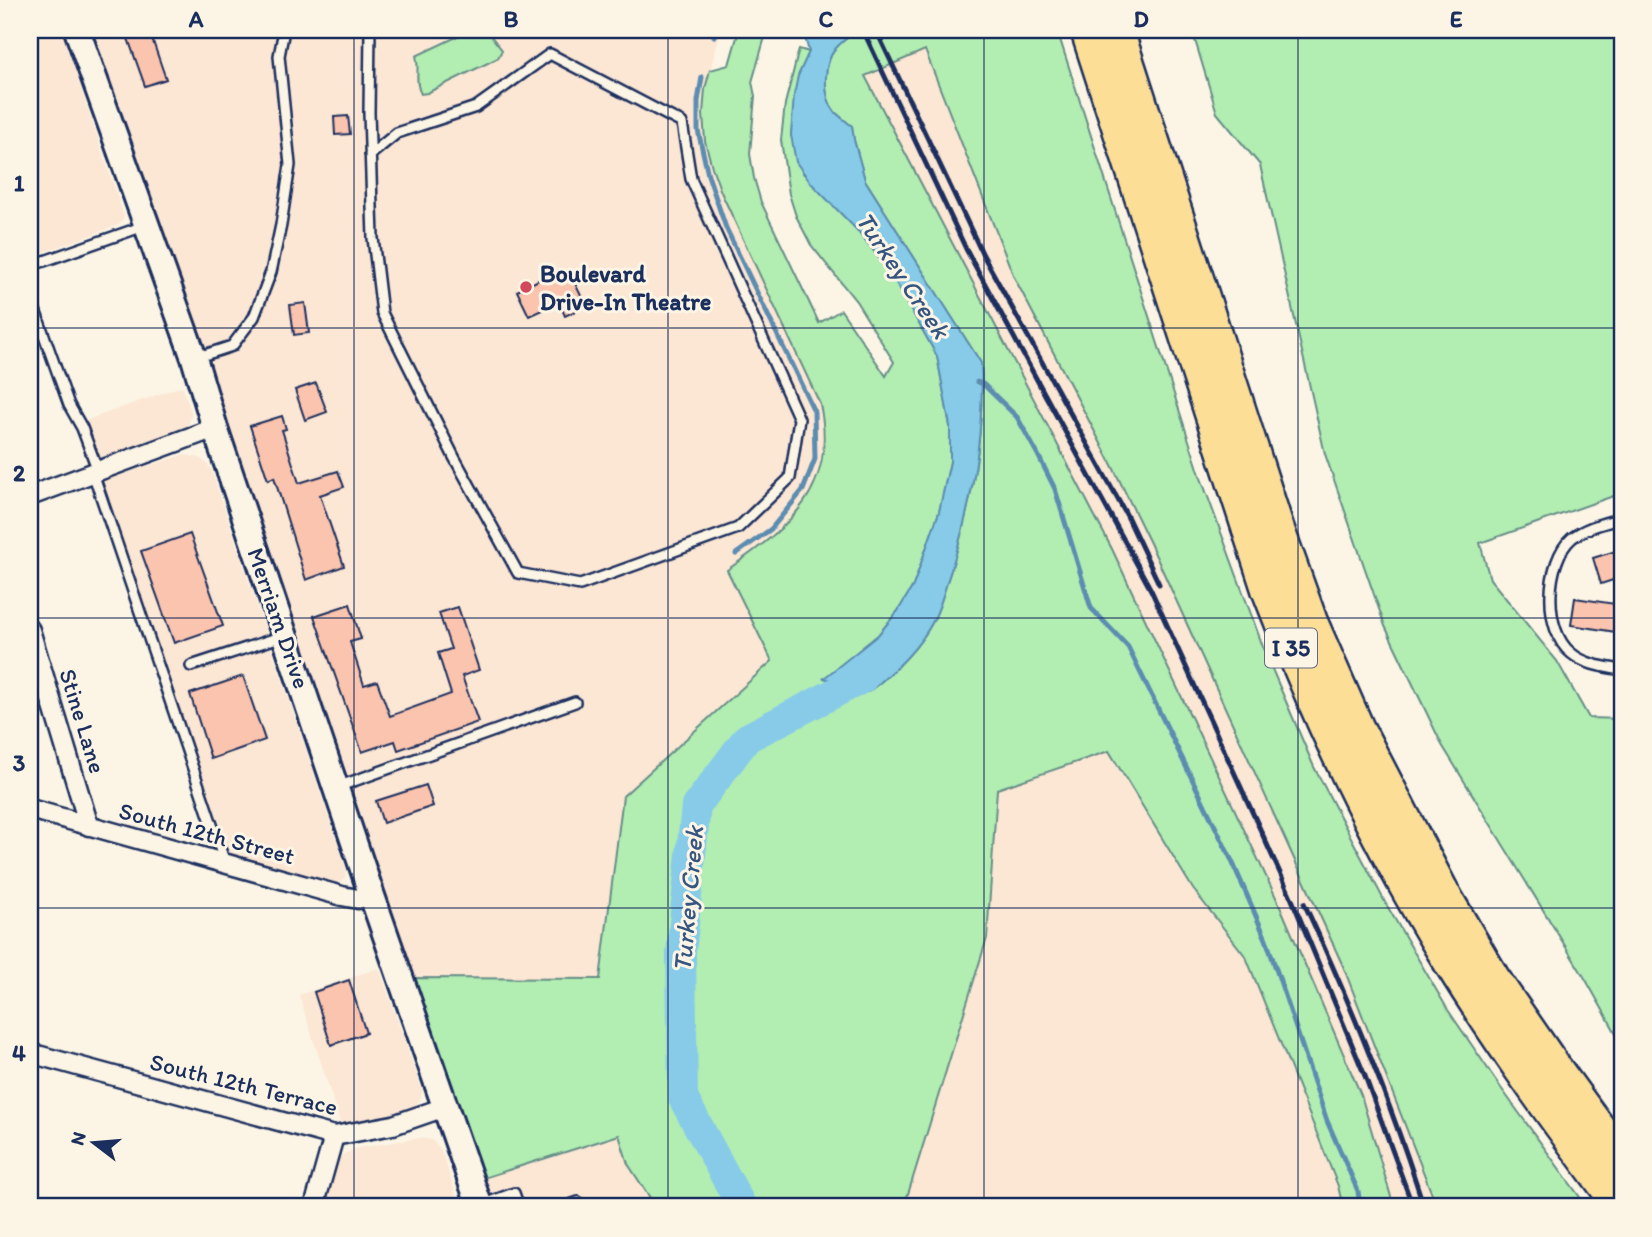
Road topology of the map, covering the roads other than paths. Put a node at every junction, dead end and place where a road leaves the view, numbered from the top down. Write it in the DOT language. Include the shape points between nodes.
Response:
graph roads {
  1 [pos="77,30"];
  2 [pos="284,30"];
  3 [pos="370,30"];
  4 [pos="1087,30"];
  5 [pos="1117,30"];
  6 [pos="370,155"];
  7 [pos="146,225"];
  8 [pos="30,266"];
  9 [pos="30,296"];
  10 [pos="194,358"];
  11 [pos="215,428"];
  12 [pos="95,472"];
  13 [pos="30,496"];
  14 [pos="1622,518"];
  15 [pos="30,631"];
  16 [pos="284,635"];
  17 [pos="191,666"];
  18 [pos="1622,670"];
  19 [pos="575,702"];
  20 [pos="335,788"];
  21 [pos="30,809"];
  22 [pos="89,826"];
  23 [pos="225,863"];
  24 [pos="371,893"];
  25 [pos="30,1053"];
  26 [pos="445,1107"];
  27 [pos="334,1136"];
  28 [pos="1622,1160"];
  29 [pos="314,1207"];
  30 [pos="480,1207"];
  31 [pos="519,1207"];
  32 [pos="564,1207"];
  33 [pos="580,1207"];
  34 [pos="1621,1207"];
  1 -- 7 [label="main road, Merriam Drive"];
  2 -- 10 [label="lane" via="279,56 290,164 271,272 254,317 232,346"];
  3 -- 6 [label="lane"];
  4 -- 34 [label="highway, I 35" via="1244,518 1299,668 1382,844 1452,965 1544,1103"];
  5 -- 28 [label="highway, I 35" via="1277,527 1311,622 1357,727 1493,978"];
  6 -- 6 [label="lane" via="382,313 518,573 580,585 738,528 789,478 799,419 691,179 681,123 550,54 477,107 397,134"];
  7 -- 8 [label="lane"];
  7 -- 10 [label="main road, Merriam Drive"];
  9 -- 12 [label="lane"];
  10 -- 11 [label="main road, Merriam Drive"];
  11 -- 12 [label="street"];
  11 -- 16 [label="main road, Merriam Drive"];
  12 -- 13 [label="street"];
  12 -- 23 [label="lane"];
  14 -- 18 [label="lane" via="1590,527 1571,539 1555,561 1550,593 1555,628 1570,653 1595,666"];
  15 -- 22 [label="street, Stine Lane"];
  16 -- 17 [label="lane"];
  16 -- 20 [label="main road, Merriam Drive"];
  19 -- 20 [label="lane"];
  20 -- 24 [label="main road, Merriam Drive"];
  21 -- 22 [label="street, South 12th Street"];
  22 -- 23 [label="street, South 12th Street"];
  23 -- 24 [label="street, South 12th Street" via="342,896 358,899"];
  24 -- 26 [label="main road, Merriam Drive"];
  25 -- 27 [label="street, South 12th Terrace"];
  26 -- 27 [label="street, South 12th Terrace" via="393,1125"];
  26 -- 30 [label="main road, Merriam Drive"];
  27 -- 29 [label="street"];
  30 -- 31 [label="lane" via="514,1193"];
  32 -- 33 [label="lane" via="578,1202"];
}
